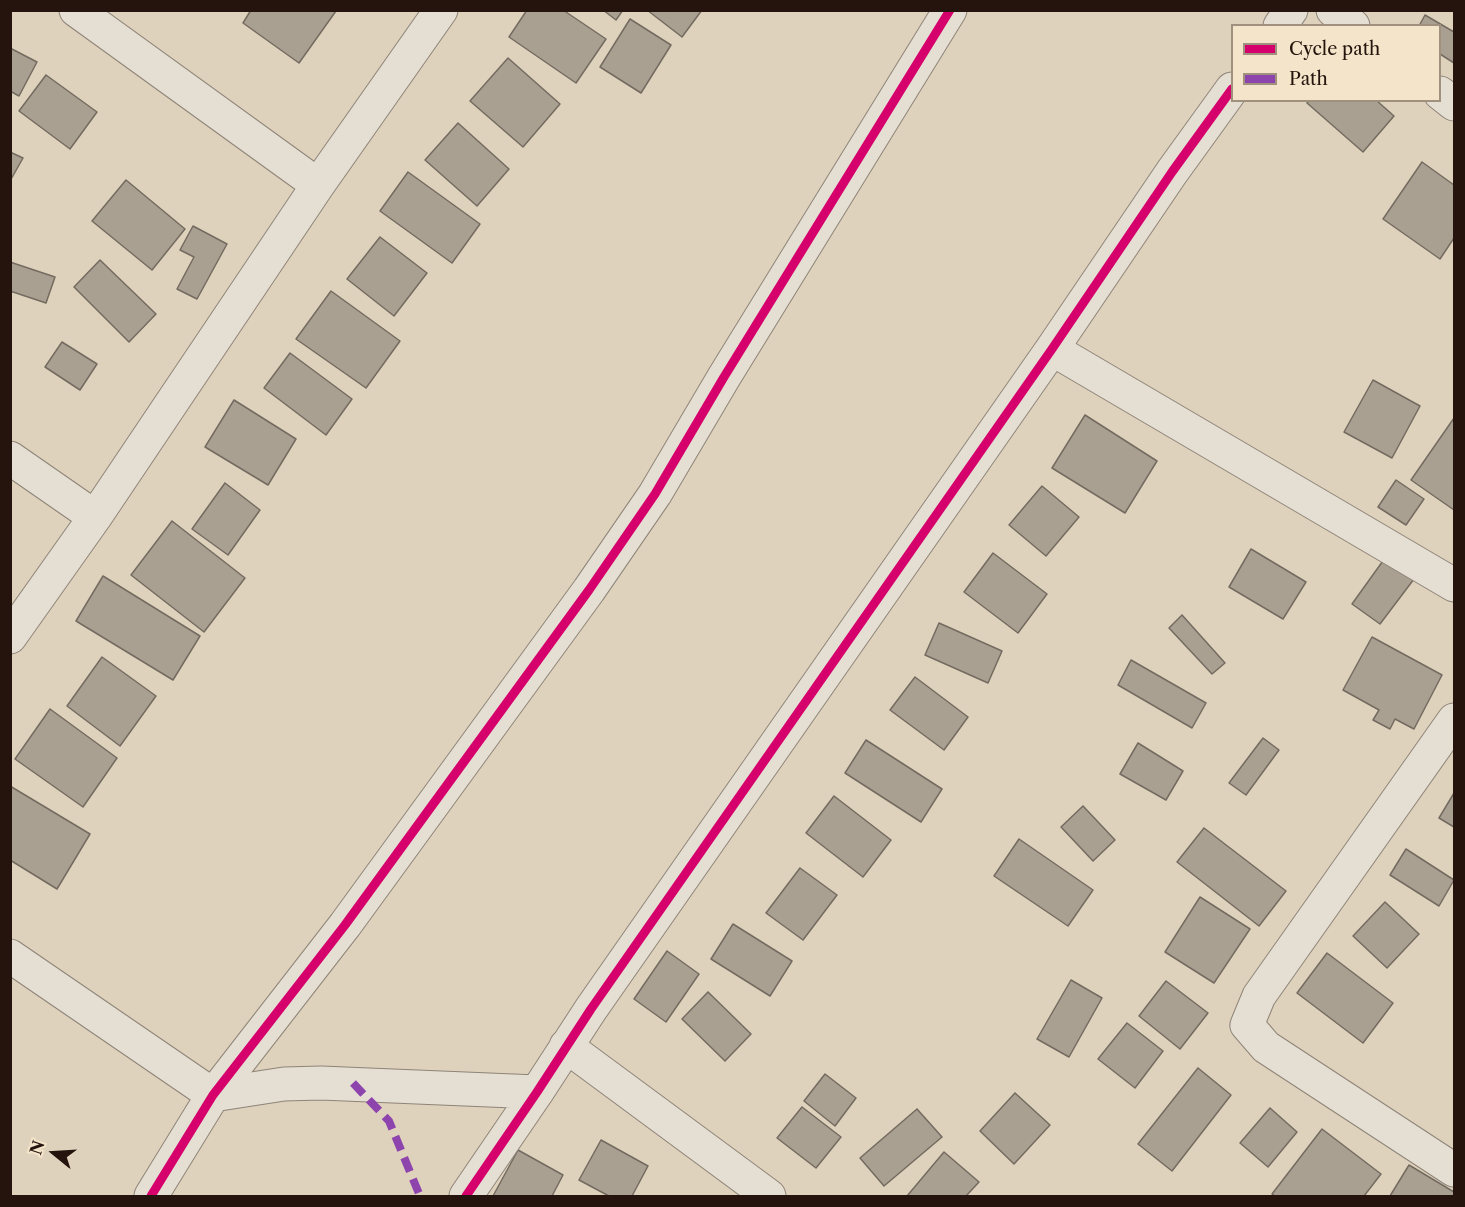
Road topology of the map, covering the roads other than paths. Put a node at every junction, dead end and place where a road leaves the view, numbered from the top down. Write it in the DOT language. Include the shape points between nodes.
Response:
graph roads {
  1 [pos="76,10"];
  2 [pos="441,10"];
  3 [pos="950,10"];
  4 [pos="1291,10"];
  5 [pos="1333,10"];
  6 [pos="1281,24"];
  7 [pos="1350,24"];
  8 [pos="1231,92"];
  9 [pos="1441,94"];
  10 [pos="1455,104"];
  11 [pos="318,185"];
  12 [pos="1052,349"];
  13 [pos="10,458"];
  14 [pos="95,517"];
  15 [pos="1455,585"];
  16 [pos="10,637"];
  17 [pos="1455,720"];
  18 [pos="10,956"];
  19 [pos="566,1046"];
  20 [pos="537,1092"];
  21 [pos="213,1095"];
  22 [pos="1455,1170"];
  23 [pos="151,1197"];
  24 [pos="466,1197"];
  25 [pos="769,1197"];
  1 -- 11 [label="street"];
  2 -- 11 [label="street"];
  3 -- 21 [label="street" via="655,494 345,925"];
  4 -- 6 [label="street"];
  5 -- 7 [label="street"];
  8 -- 12 [label="street"];
  9 -- 10 [label="street"];
  11 -- 14 [label="street"];
  12 -- 15 [label="street"];
  12 -- 19 [label="street"];
  13 -- 14 [label="street"];
  14 -- 16 [label="street"];
  17 -- 22 [label="street" via="1259,996 1247,1025 1266,1047"];
  18 -- 21 [label="street"];
  19 -- 20 [label="street"];
  19 -- 25 [label="street"];
  20 -- 21 [label="street" via="321,1083 284,1084"];
  20 -- 24 [label="street"];
  21 -- 23 [label="street"];
}
